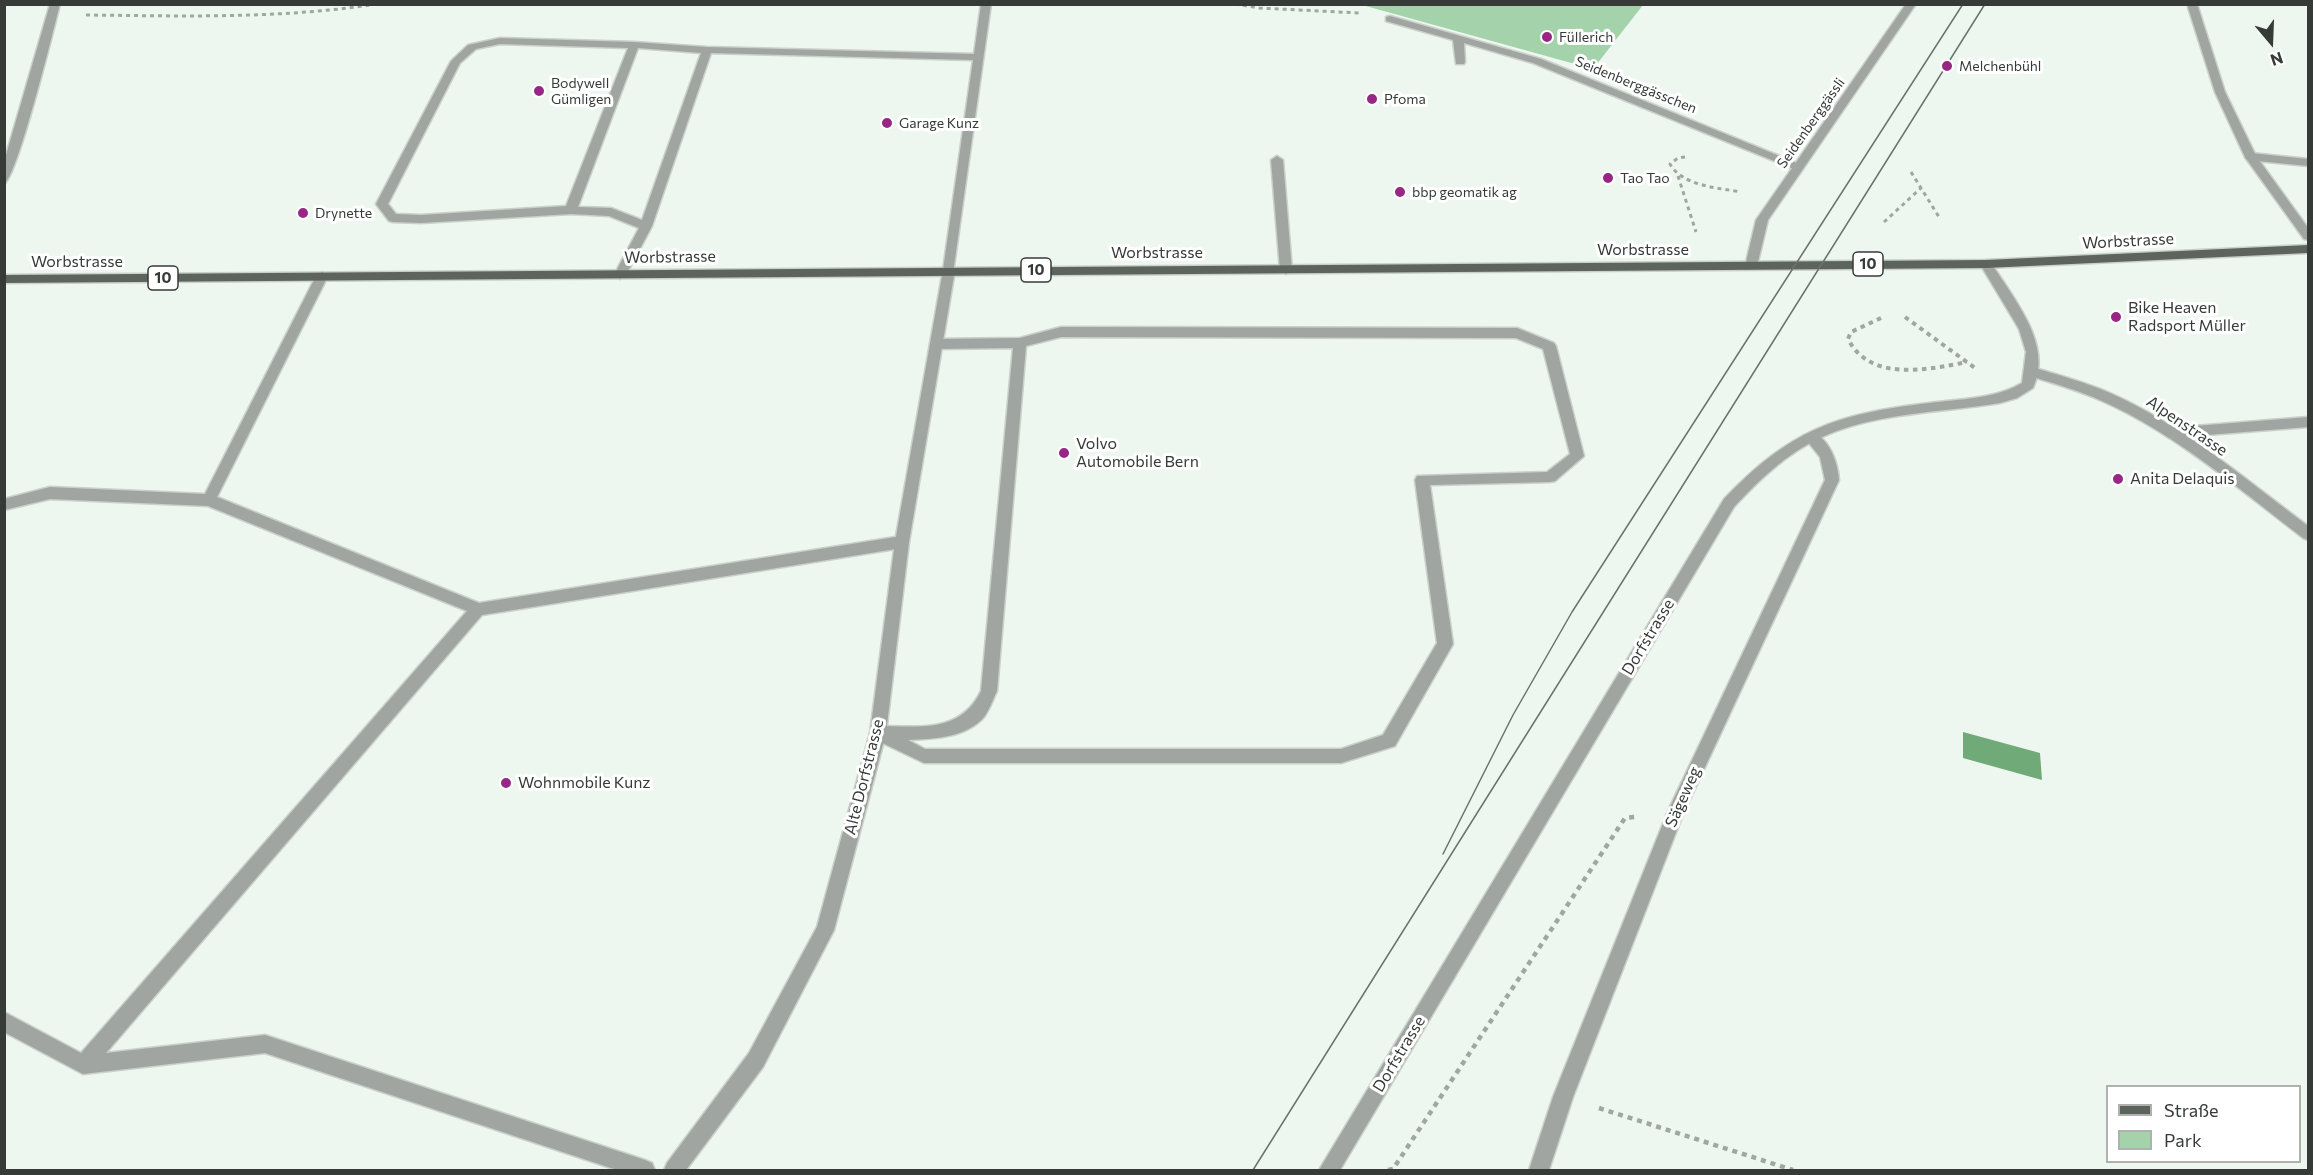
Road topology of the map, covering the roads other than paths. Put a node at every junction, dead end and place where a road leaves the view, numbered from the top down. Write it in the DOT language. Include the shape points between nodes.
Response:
graph roads {
  1 [pos="986,4"];
  2 [pos="1911,4"];
  3 [pos="2192,4"];
  4 [pos="54,9"];
  5 [pos="1390,19"];
  6 [pos="1458,39"];
  7 [pos="634,45"];
  8 [pos="707,50"];
  9 [pos="981,57"];
  10 [pos="1460,62"];
  11 [pos="2251,158"];
  12 [pos="1277,160"];
  13 [pos="2308,163"];
  14 [pos="1798,166"];
  15 [pos="4,180"];
  16 [pos="571,210"];
  17 [pos="646,226"];
  18 [pos="2308,236"];
  19 [pos="2308,249"];
  20 [pos="1986,264"];
  21 [pos="1751,266"];
  22 [pos="948,270"];
  23 [pos="1286,270"];
  24 [pos="620,275"];
  25 [pos="322,276"];
  26 [pos="4,279"];
  27 [pos="1020,343"];
  28 [pos="936,344"];
  29 [pos="2032,372"];
  30 [pos="2308,422"];
  31 [pos="2169,433"];
  32 [pos="1811,437"];
  33 [pos="209,500"];
  34 [pos="4,505"];
  35 [pos="2308,534"];
  36 [pos="902,542"];
  37 [pos="478,609"];
  38 [pos="878,733"];
  39 [pos="4,1021"];
  40 [pos="83,1065"];
  41 [pos="645,1170"];
  42 [pos="674,1170"];
  43 [pos="1329,1170"];
  44 [pos="1539,1170"];
  1 -- 9 [label="street, Alte Dorfstrasse"];
  2 -- 14 [label="street, Seidenberggässli"];
  3 -- 11 [label="street" via="2220,92"];
  4 -- 15 [label="street"];
  5 -- 6 [label="street, Seidenberggässchen"];
  6 -- 10 [label="street"];
  6 -- 14 [label="street, Seidenberggässchen" via="1537,61"];
  7 -- 8 [label="street"];
  7 -- 16 [label="street"];
  7 -- 16 [label="street" via="500,41 472,47 456,61 382,204 393,218 421,219"];
  8 -- 9 [label="street"];
  8 -- 17 [label="street"];
  9 -- 22 [label="street, Alte Dorfstrasse"];
  11 -- 13 [label="street"];
  11 -- 18 [label="street"];
  12 -- 23 [label="street"];
  14 -- 21 [label="street, Seidenberggässli" via="1762,220"];
  16 -- 17 [label="street" via="611,212"];
  17 -- 24 [label="street"];
  19 -- 20 [label="main road, Worbstrasse / 10"];
  20 -- 21 [label="main road, Worbstrasse / 10"];
  20 -- 29 [label="street" via="2025,329 2033,352"];
  21 -- 23 [label="main road, Worbstrasse / 10"];
  22 -- 23 [label="main road, Worbstrasse / 10"];
  22 -- 24 [label="main road, Worbstrasse / 10"];
  22 -- 28 [label="street, Alte Dorfstrasse"];
  24 -- 25 [label="main road, Worbstrasse / 10"];
  25 -- 26 [label="main road, Worbstrasse / 10"];
  25 -- 33 [label="street"];
  27 -- 28 [label="street"];
  27 -- 38 [label="street" via="988,691 978,713 956,728"];
  27 -- 38 [label="street" via="1061,332 1516,333 1548,346 1576,456 1550,477 1422,480 1445,644 1389,741 1341,756 924,756"];
  28 -- 36 [label="street, Alte Dorfstrasse"];
  29 -- 31 [label="street, Alpenstrasse" via="2105,397"];
  29 -- 32 [label="street, Dorfstrasse" via="2028,385 2006,397 1872,417"];
  30 -- 31 [label="street"];
  31 -- 35 [label="street, Alpenstrasse"];
  32 -- 43 [label="street, Dorfstrasse" via="1774,461 1729,503"];
  32 -- 44 [label="street, Sägeweg" via="1826,453 1832,480 1676,811 1563,1097"];
  33 -- 34 [label="street" via="50,493"];
  33 -- 37 [label="street"];
  36 -- 37 [label="street"];
  36 -- 38 [label="street, Alte Dorfstrasse"];
  37 -- 40 [label="street"];
  38 -- 42 [label="street, Alte Dorfstrasse" via="825,930 756,1060"];
  39 -- 40 [label="street"];
  40 -- 41 [label="street" via="265,1044"];
}
